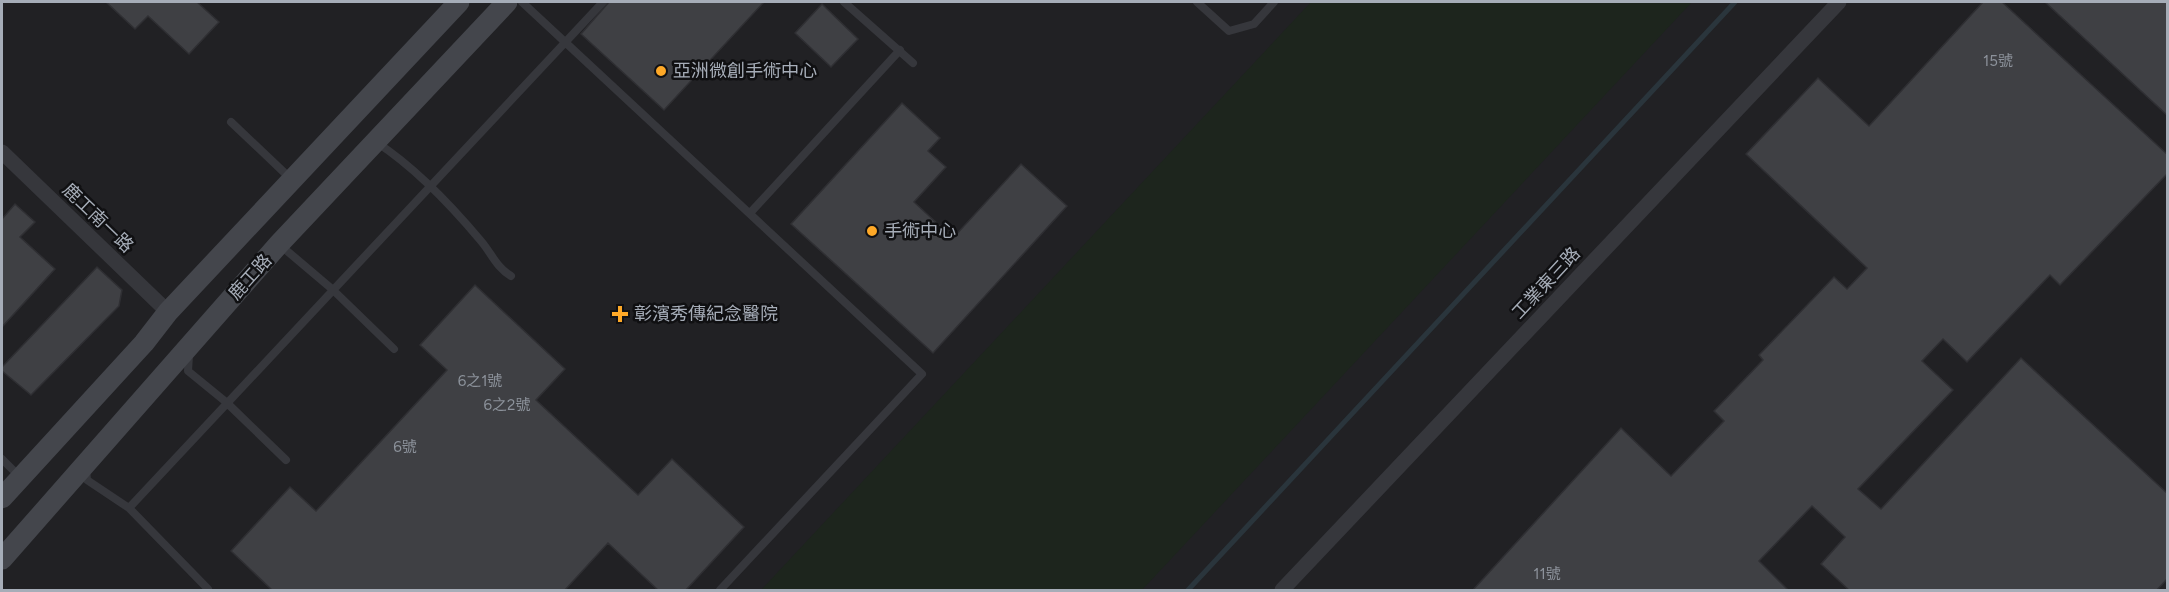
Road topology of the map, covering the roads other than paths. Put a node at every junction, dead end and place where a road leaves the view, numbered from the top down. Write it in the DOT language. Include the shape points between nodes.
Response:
graph roads {
  1 [pos="459,2"];
  2 [pos="507,2"];
  3 [pos="522,2"];
  4 [pos="603,2"];
  5 [pos="844,2"];
  6 [pos="1197,2"];
  7 [pos="1274,2"];
  8 [pos="1839,2"];
  9 [pos="566,40"];
  10 [pos="900,50"];
  11 [pos="913,63"];
  12 [pos="231,122"];
  13 [pos="374,141"];
  14 [pos="2,152"];
  15 [pos="292,180"];
  16 [pos="430,185"];
  17 [pos="751,212"];
  18 [pos="279,244"];
  19 [pos="511,276"];
  20 [pos="332,289"];
  21 [pos="168,312"];
  22 [pos="190,344"];
  23 [pos="394,349"];
  24 [pos="226,402"];
  25 [pos="2,459"];
  26 [pos="286,460"];
  27 [pos="86,467"];
  28 [pos="21,478"];
  29 [pos="2,498"];
  30 [pos="129,508"];
  31 [pos="2,559"];
  32 [pos="206,591"];
  33 [pos="720,591"];
  34 [pos="1282,591"];
  1 -- 15 [label="street, 鹿工路"];
  2 -- 13 [label="street, 鹿工路"];
  3 -- 9 [label="lane"];
  4 -- 9 [label="lane"];
  5 -- 10 [label="lane"];
  6 -- 7 [label="lane" via="1229,31 1254,24"];
  8 -- 34 [label="street, 工業東三路"];
  9 -- 16 [label="lane"];
  9 -- 17 [label="lane"];
  10 -- 11 [label="lane"];
  10 -- 17 [label="lane"];
  12 -- 15 [label="lane"];
  13 -- 16 [label="lane"];
  13 -- 18 [label="street, 鹿工路"];
  14 -- 21 [label="street, 鹿工南一路"];
  15 -- 21 [label="street, 鹿工路"];
  16 -- 19 [label="lane" via="481,242 499,269"];
  16 -- 20 [label="lane"];
  17 -- 33 [label="lane" via="922,374"];
  18 -- 20 [label="lane"];
  18 -- 22 [label="street, 鹿工路"];
  20 -- 23 [label="lane"];
  20 -- 24 [label="lane"];
  21 -- 28 [label="street, 鹿工路"];
  22 -- 24 [label="lane" via="189,371"];
  22 -- 27 [label="street, 鹿工路"];
  24 -- 26 [label="lane"];
  24 -- 30 [label="lane"];
  25 -- 28 [label="lane"];
  27 -- 30 [label="lane" via="87,480"];
  27 -- 31 [label="street, 鹿工路"];
  28 -- 29 [label="street, 鹿工路"];
  30 -- 32 [label="lane"];
}
